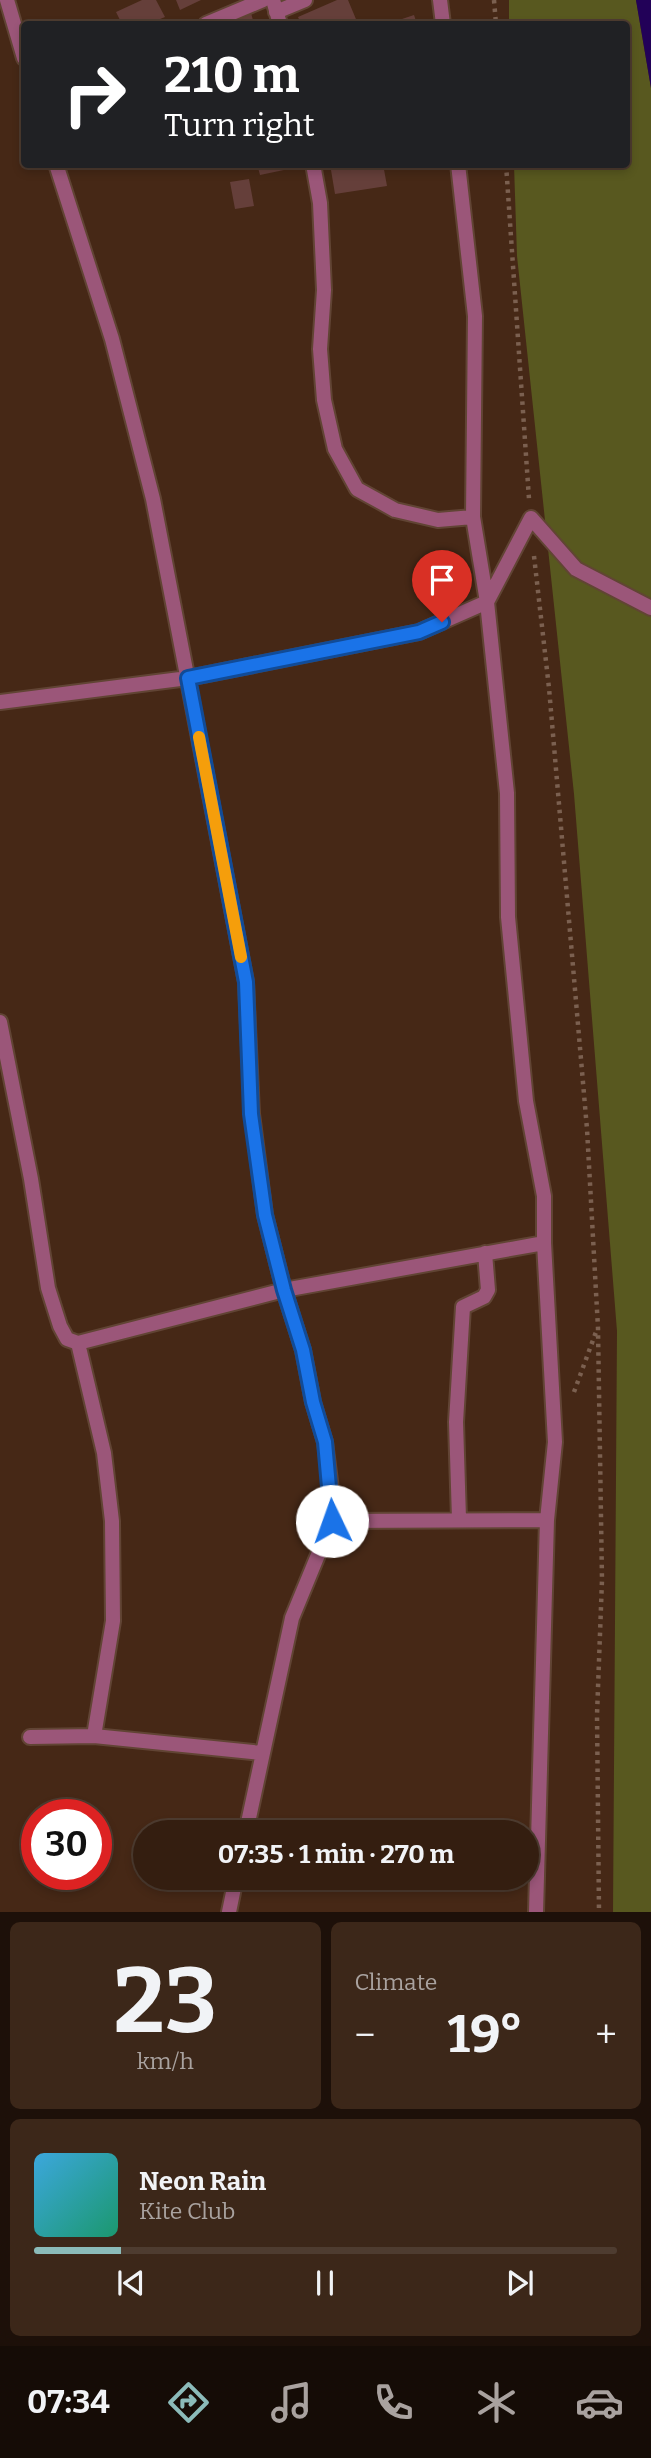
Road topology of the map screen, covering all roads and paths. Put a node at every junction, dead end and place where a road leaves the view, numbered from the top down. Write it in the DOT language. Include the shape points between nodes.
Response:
graph roads {
  1 [pos="7,0"];
  2 [pos="262,0"];
  3 [pos="304,0"];
  4 [pos="440,0"];
  5 [pos="494,0"];
  6 [pos="276,12"];
  7 [pos="213,21"];
  8 [pos="443,21"];
  9 [pos="496,21"];
  10 [pos="21,48"];
  11 [pos="57,168"];
  12 [pos="314,168"];
  13 [pos="458,168"];
  14 [pos="506,168"];
  15 [pos="473,517"];
  16 [pos="531,518"];
  17 [pos="487,602"];
  18 [pos="651,608"];
  19 [pos="188,678"];
  20 [pos="0,702"];
  21 [pos="0,1022"];
  22 [pos="544,1244"];
  23 [pos="485,1253"];
  24 [pos="284,1290"];
  25 [pos="598,1328"];
  26 [pos="78,1343"];
  27 [pos="569,1404"];
  28 [pos="458,1519"];
  29 [pos="547,1520"];
  30 [pos="332,1521"];
  31 [pos="94,1736"];
  32 [pos="30,1737"];
  33 [pos="262,1753"];
  34 [pos="248,1820"];
  35 [pos="234,1890"];
  36 [pos="229,1912"];
  37 [pos="536,1912"];
  38 [pos="599,1912"];
  1 -- 10 [label="street"];
  2 -- 7 [label="street"];
  3 -- 6 [label="street"];
  4 -- 8 [label="street"];
  5 -- 9 [label="path"];
  11 -- 19 [label="street" via="108,326 146,472"];
  12 -- 15 [label="street" via="324,290 320,349 335,449 356,489 395,510 438,520"];
  13 -- 15 [label="street" via="475,316"];
  14 -- 16 [label="path"];
  15 -- 17 [label="street"];
  16 -- 17 [label="street"];
  16 -- 18 [label="street" via="576,569"];
  16 -- 25 [label="path" via="587,1129"];
  17 -- 19 [label="street" via="419,632"];
  17 -- 22 [label="street" via="507,793 508,917 526,1101 544,1196"];
  19 -- 20 [label="street"];
  19 -- 24 [label="street" via="246,982 251,1114 265,1215"];
  21 -- 26 [label="street" via="48,1288 67,1339"];
  22 -- 23 [label="street"];
  22 -- 29 [label="street" via="555,1442"];
  23 -- 24 [label="street"];
  23 -- 28 [label="street" via="488,1290 484,1297 463,1307 456,1422"];
  24 -- 26 [label="street"];
  24 -- 30 [label="street" via="325,1442"];
  25 -- 27 [label="path"];
  25 -- 38 [label="path" via="602,1580 597,1716"];
  26 -- 31 [label="street" via="104,1453 112,1521 113,1621"];
  28 -- 29 [label="street"];
  28 -- 30 [label="street"];
  29 -- 37 [label="street"];
  30 -- 33 [label="street" via="292,1618"];
  31 -- 32 [label="street"];
  31 -- 33 [label="street"];
  33 -- 34 [label="street"];
  35 -- 36 [label="street"];
}
